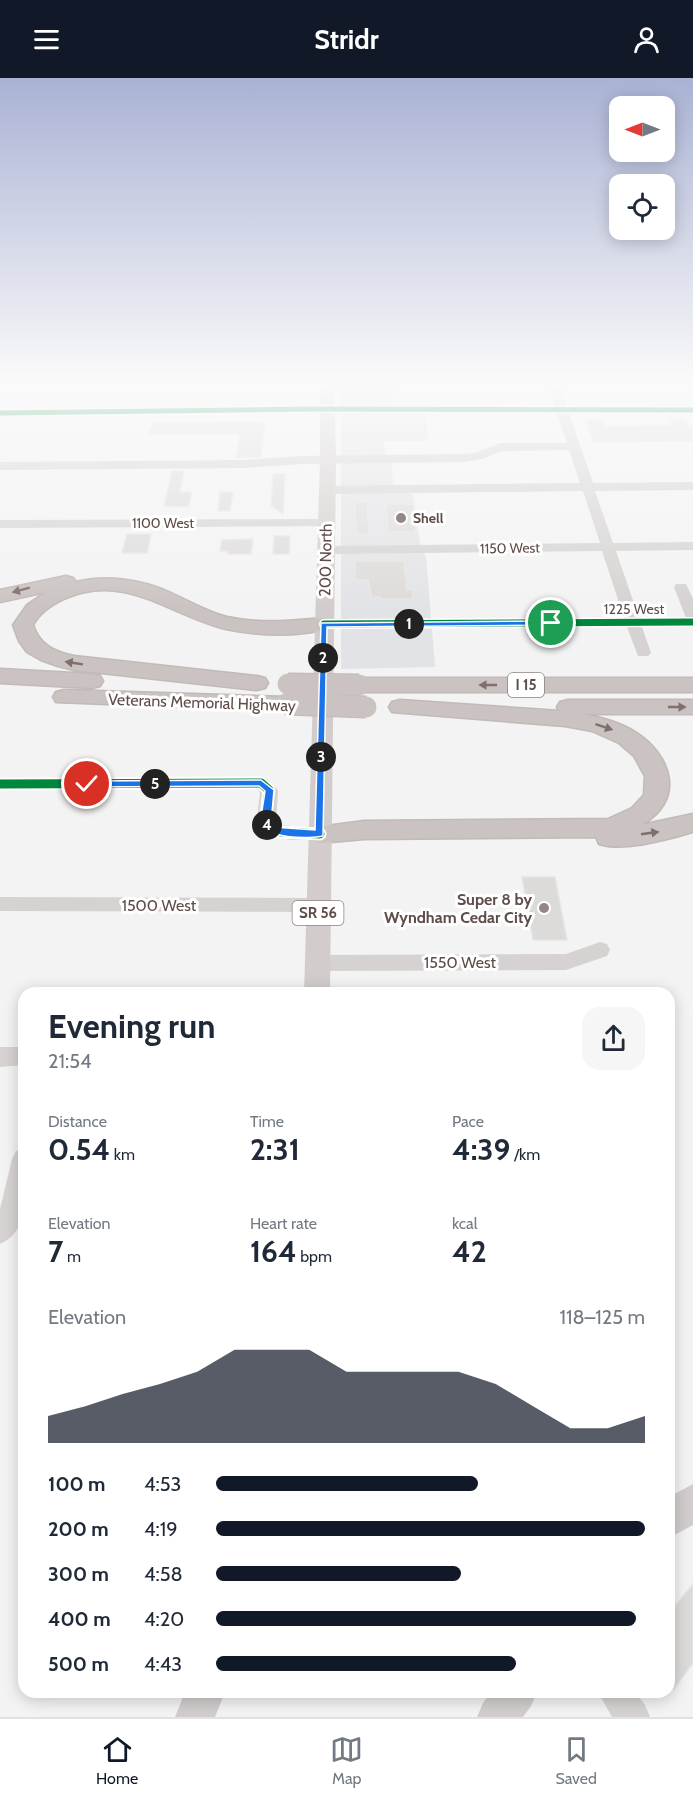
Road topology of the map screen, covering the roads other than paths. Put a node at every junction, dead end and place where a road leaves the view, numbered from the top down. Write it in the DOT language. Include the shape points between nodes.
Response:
graph roads {
  1 [pos="328,456"];
  2 [pos="474,456"];
  3 [pos="578,456"];
  4 [pos="328,460"];
  5 [pos="0,466"];
  6 [pos="693,486"];
  7 [pos="588,487"];
  8 [pos="327,490"];
  9 [pos="326,523"];
  10 [pos="0,524"];
  11 [pos="693,546"];
  12 [pos="607,547"];
  13 [pos="326,550"];
  14 [pos="681,587"];
  15 [pos="0,596"];
  16 [pos="693,617"];
  17 [pos="632,622"];
  18 [pos="693,622"];
  19 [pos="324,624"];
  20 [pos="643,653"];
  21 [pos="0,676"];
  22 [pos="257,683"];
  23 [pos="693,685"];
  24 [pos="0,694"];
  25 [pos="287,694"];
  26 [pos="400,707"];
  27 [pos="693,708"];
  28 [pos="0,784"];
  29 [pos="693,823"];
  30 [pos="320,834"];
  31 [pos="0,904"];
  32 [pos="318,905"];
  33 [pos="600,951"];
  34 [pos="317,963"];
  35 [pos="317,987"];
  36 [pos="18,1056"];
  37 [pos="0,1057"];
  38 [pos="18,1189"];
  39 [pos="11,1223"];
  40 [pos="693,1502"];
  41 [pos="675,1516"];
  42 [pos="203,1698"];
  43 [pos="512,1698"];
  44 [pos="619,1698"];
  45 [pos="195,1717"];
  46 [pos="497,1717"];
  47 [pos="633,1717"];
  1 -- 4 [label="main road, 200 North / SR 56"];
  2 -- 4 [label="street"];
  3 -- 7 [label="street"];
  4 -- 5 [label="street"];
  4 -- 8 [label="main road, 200 North / SR 56"];
  6 -- 7 [label="street"];
  7 -- 8 [label="street"];
  7 -- 12 [label="street"];
  8 -- 9 [label="main road, 200 North / SR 56"];
  9 -- 10 [label="street, 1100 West"];
  9 -- 13 [label="main road, 200 North / SR 56"];
  11 -- 12 [label="street, 1150 West"];
  12 -- 13 [label="street, 1150 West"];
  12 -- 17 [label="street"];
  13 -- 19 [label="main road, 200 North / SR 56"];
  14 -- 16 [label="street"];
  19 -- 15 [label="highway, one-way" via="229,616 161,588 134,582 87,579"];
  17 -- 18 [label="street, 1225 West"];
  17 -- 19 [label="street, 1225 West"];
  17 -- 20 [label="street"];
  22 -- 19 [label="highway, one-way" via="54,659 30,643 23,625 42,602 68,590 97,586 141,589 240,626"];
  19 -- 30 [label="main road, 200 North / SR 56"];
  21 -- 22 [label="highway, Veterans Memorial Highway / I 15"];
  22 -- 25 [label="highway, Veterans Memorial Highway / I 15"];
  23 -- 25 [label="highway, Veterans Memorial Highway / I 15, one-way, bridge" via="359,685"];
  24 -- 25 [label="highway, Veterans Memorial Highway / I 15"];
  25 -- 26 [label="highway, Veterans Memorial Highway / I 15, bridge" via="366,707"];
  26 -- 27 [label="highway, Veterans Memorial Highway / I 15, one-way"];
  26 -- 30 [label="highway, one-way" via="599,725 622,735 644,752 658,779 657,792 637,817 609,828 364,830"];
  28 -- 30 [label="street" via="261,783 269,790 270,830"];
  30 -- 29 [label="highway, one-way" via="365,842 585,839 653,834"];
  30 -- 32 [label="main road, 200 North / SR 56"];
  31 -- 32 [label="street, 1500 West"];
  32 -- 34 [label="main road, 200 North / SR 56"];
  33 -- 34 [label="street, 1550 West" via="566,962"];
  34 -- 35 [label="main road, 200 North / SR 56"];
  36 -- 37 [label="street"];
  38 -- 39 [label="street"];
  40 -- 41 [label="main road"];
  42 -- 45 [label="main road"];
  43 -- 46 [label="main road"];
  44 -- 47 [label="street"];
}
